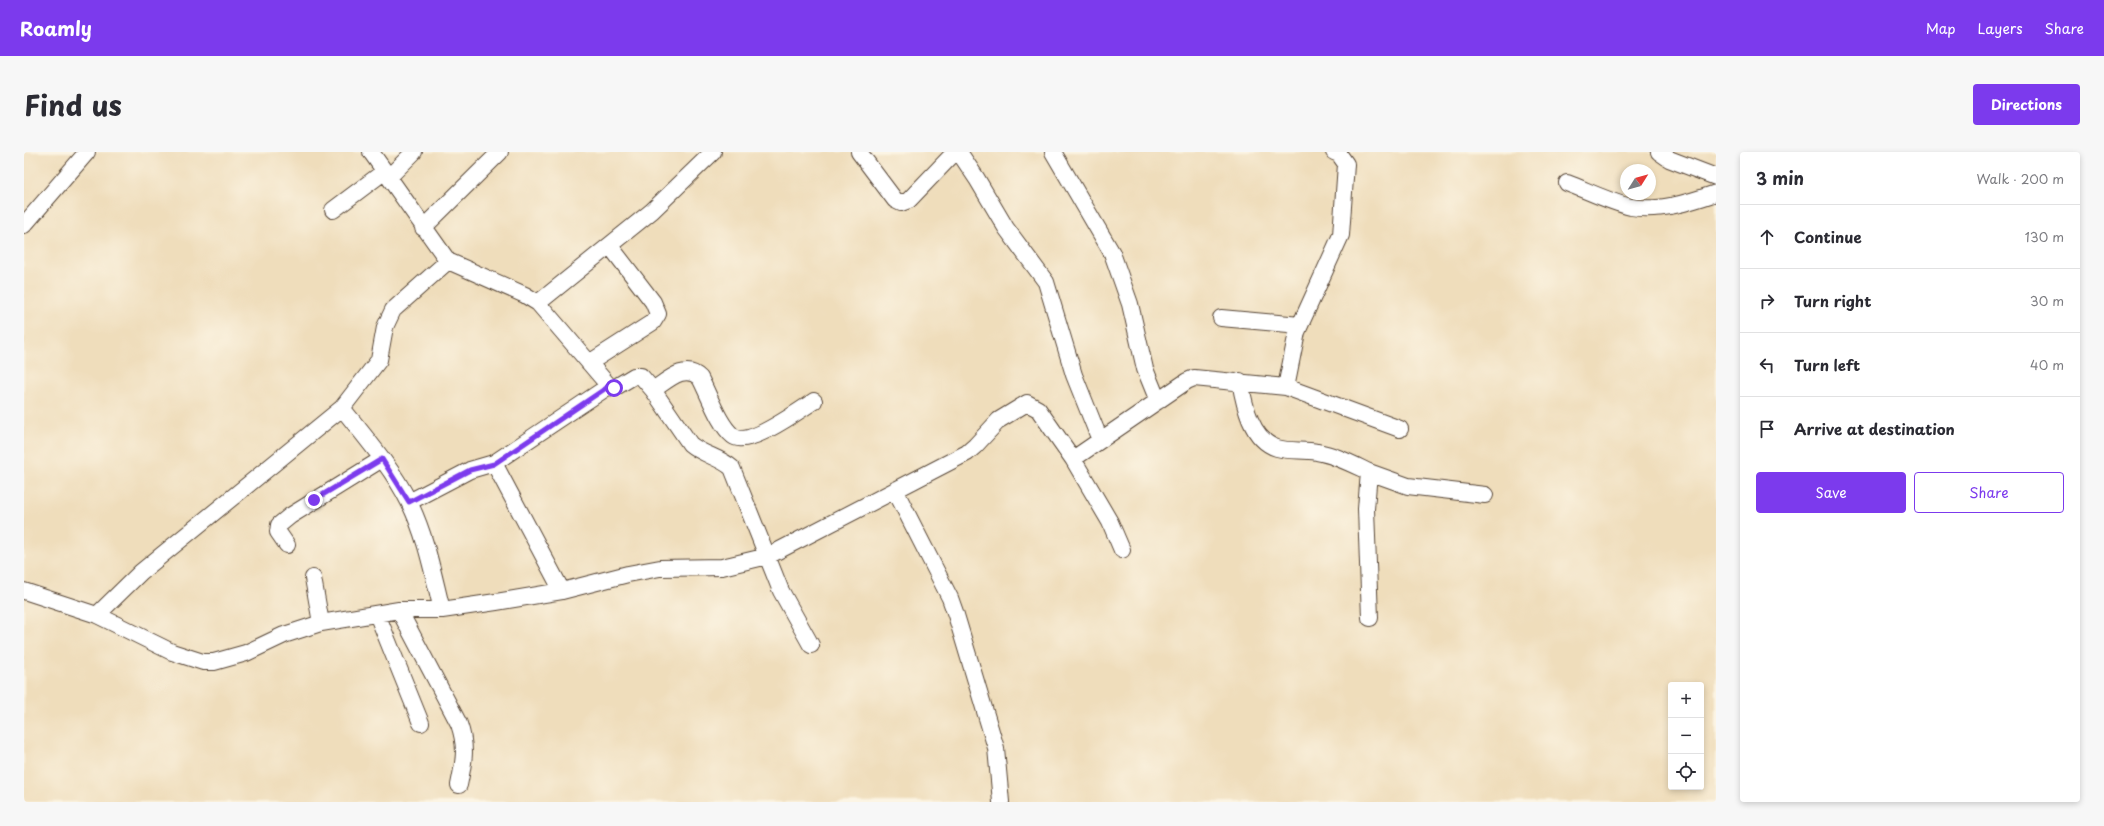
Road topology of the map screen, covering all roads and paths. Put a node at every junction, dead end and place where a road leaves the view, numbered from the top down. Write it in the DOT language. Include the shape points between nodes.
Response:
graph roads {
  1 [pos="87,152"];
  2 [pos="371,152"];
  3 [pos="414,152"];
  4 [pos="500,152"];
  5 [pos="713,152"];
  6 [pos="859,152"];
  7 [pos="955,152"];
  8 [pos="959,152"];
  9 [pos="1053,152"];
  10 [pos="1334,152"];
  11 [pos="1659,152"];
  12 [pos="387,174"];
  13 [pos="1716,177"];
  14 [pos="1567,183"];
  15 [pos="1716,193"];
  16 [pos="333,210"];
  17 [pos="24,225"];
  18 [pos="423,228"];
  19 [pos="610,246"];
  20 [pos="448,261"];
  21 [pos="538,304"];
  22 [pos="1221,318"];
  23 [pos="1300,325"];
  24 [pos="589,363"];
  25 [pos="1240,381"];
  26 [pos="609,386"];
  27 [pos="1286,387"];
  28 [pos="653,390"];
  29 [pos="814,401"];
  30 [pos="1158,401"];
  31 [pos="342,408"];
  32 [pos="1400,429"];
  33 [pos="1100,440"];
  34 [pos="382,459"];
  35 [pos="1073,459"];
  36 [pos="494,464"];
  37 [pos="1369,472"];
  38 [pos="895,490"];
  39 [pos="1485,495"];
  40 [pos="409,502"];
  41 [pos="287,545"];
  42 [pos="1122,550"];
  43 [pos="768,556"];
  44 [pos="313,578"];
  45 [pos="24,591"];
  46 [pos="562,591"];
  47 [pos="399,610"];
  48 [pos="442,610"];
  49 [pos="377,614"];
  50 [pos="97,615"];
  51 [pos="1370,618"];
  52 [pos="321,623"];
  53 [pos="811,645"];
  54 [pos="421,723"];
  55 [pos="460,785"];
  56 [pos="1001,802"];
  1 -- 17 [label="street"];
  2 -- 12 [label="street"];
  3 -- 12 [label="street"];
  4 -- 18 [label="street"];
  5 -- 19 [label="street" via="652,211"];
  6 -- 7 [label="street" via="895,200 901,203 909,200"];
  8 -- 33 [label="street" via="1006,228 1046,282 1074,374"];
  9 -- 30 [label="street" via="1112,253 1130,304 1145,369"];
  10 -- 23 [label="street" via="1339,154 1346,164 1341,235"];
  11 -- 13 [label="street" via="1669,159"];
  12 -- 16 [label="street"];
  12 -- 18 [label="street"];
  14 -- 15 [label="street" via="1642,208 1656,208"];
  18 -- 20 [label="street"];
  19 -- 21 [label="street"];
  19 -- 24 [label="street" via="653,302 658,314 653,322"];
  20 -- 21 [label="street" via="525,295"];
  20 -- 31 [label="street" via="393,310 385,327 379,360"];
  21 -- 24 [label="street"];
  22 -- 23 [label="street"];
  23 -- 27 [label="street"];
  24 -- 26 [label="street"];
  25 -- 27 [label="street"];
  25 -- 30 [label="street" via="1191,379"];
  25 -- 37 [label="street" via="1243,401 1250,419 1258,435 1269,445 1284,450 1317,452"];
  26 -- 28 [label="street" via="614,388 638,375 645,379"];
  26 -- 36 [label="street"];
  27 -- 32 [label="street"];
  28 -- 29 [label="street" via="679,374 694,372 700,378 725,427 734,437 742,440 754,437"];
  28 -- 43 [label="street" via="690,444 732,468"];
  30 -- 33 [label="street"];
  31 -- 34 [label="street"];
  31 -- 50 [label="street" via="141,572"];
  33 -- 35 [label="street"];
  34 -- 40 [label="street"];
  34 -- 41 [label="street" via="284,521 278,532"];
  35 -- 38 [label="street" via="1038,409 1027,403 998,420 967,453"];
  35 -- 42 [label="street" via="1110,522"];
  36 -- 40 [label="street" via="470,470"];
  36 -- 46 [label="street"];
  37 -- 39 [label="street" via="1408,486"];
  37 -- 51 [label="street" via="1366,509"];
  38 -- 43 [label="street"];
  38 -- 56 [label="street" via="950,598 956,615 996,748"];
  40 -- 48 [label="street" via="424,538"];
  43 -- 46 [label="street" via="722,566 660,568"];
  43 -- 53 [label="street" via="781,591"];
  44 -- 52 [label="street"];
  45 -- 50 [label="street"];
  46 -- 48 [label="street"];
  47 -- 48 [label="street"];
  47 -- 49 [label="street"];
  47 -- 55 [label="street" via="459,724 465,741 465,759"];
  49 -- 52 [label="street"];
  49 -- 54 [label="street"];
  50 -- 52 [label="street" via="172,652 203,662 232,657"];
}
